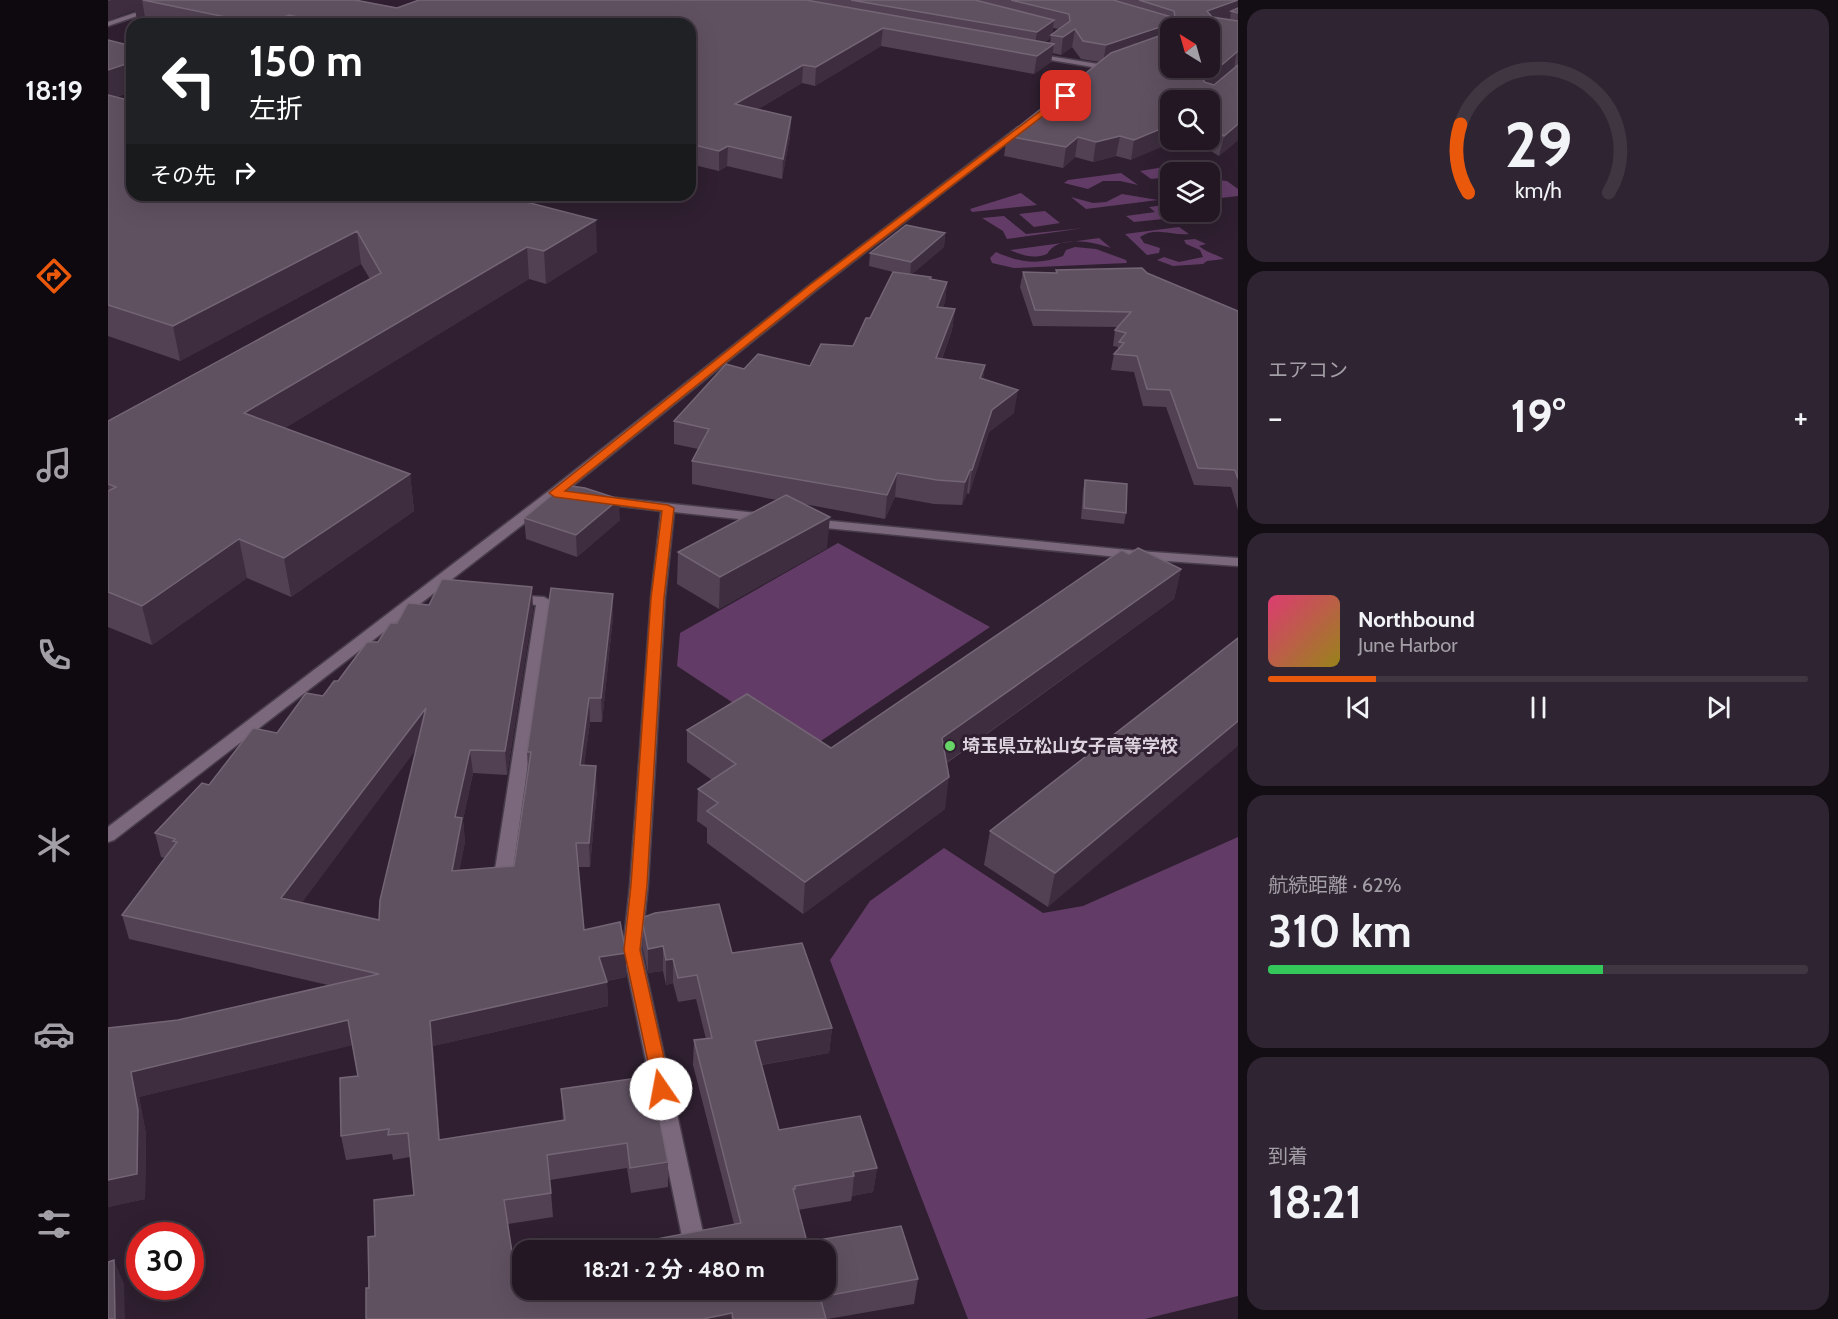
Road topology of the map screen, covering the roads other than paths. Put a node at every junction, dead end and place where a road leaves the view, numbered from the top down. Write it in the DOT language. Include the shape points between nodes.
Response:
graph roads {
  1 [pos="180,0"];
  2 [pos="108,24"];
  3 [pos="1046,48"];
  4 [pos="1026,53"];
  5 [pos="1037,55"];
  6 [pos="1085,81"];
  7 [pos="1027,124"];
  8 [pos="555,493"];
  9 [pos="668,508"];
  10 [pos="774,519"];
  11 [pos="798,521"];
  12 [pos="1238,562"];
  13 [pos="422,593"];
  14 [pos="444,595"];
  15 [pos="500,598"];
  16 [pos="108,836"];
  17 [pos="503,876"];
  18 [pos="694,1240"];
  19 [pos="706,1300"];
  20 [pos="710,1319"];
  1 -- 2 [label="street"];
  3 -- 5 [label="street"];
  4 -- 5 [label="street"];
  5 -- 6 [label="street" via="1109,65"];
  7 -- 8 [label="street" via="814,286"];
  8 -- 9 [label="street"];
  8 -- 13 [label="street"];
  9 -- 10 [label="street"];
  9 -- 18 [label="street" via="632,950"];
  11 -- 12 [label="street"];
  13 -- 14 [label="street"];
  13 -- 16 [label="street"];
  15 -- 17 [label="street" via="544,601"];
  19 -- 20 [label="street"];
}
